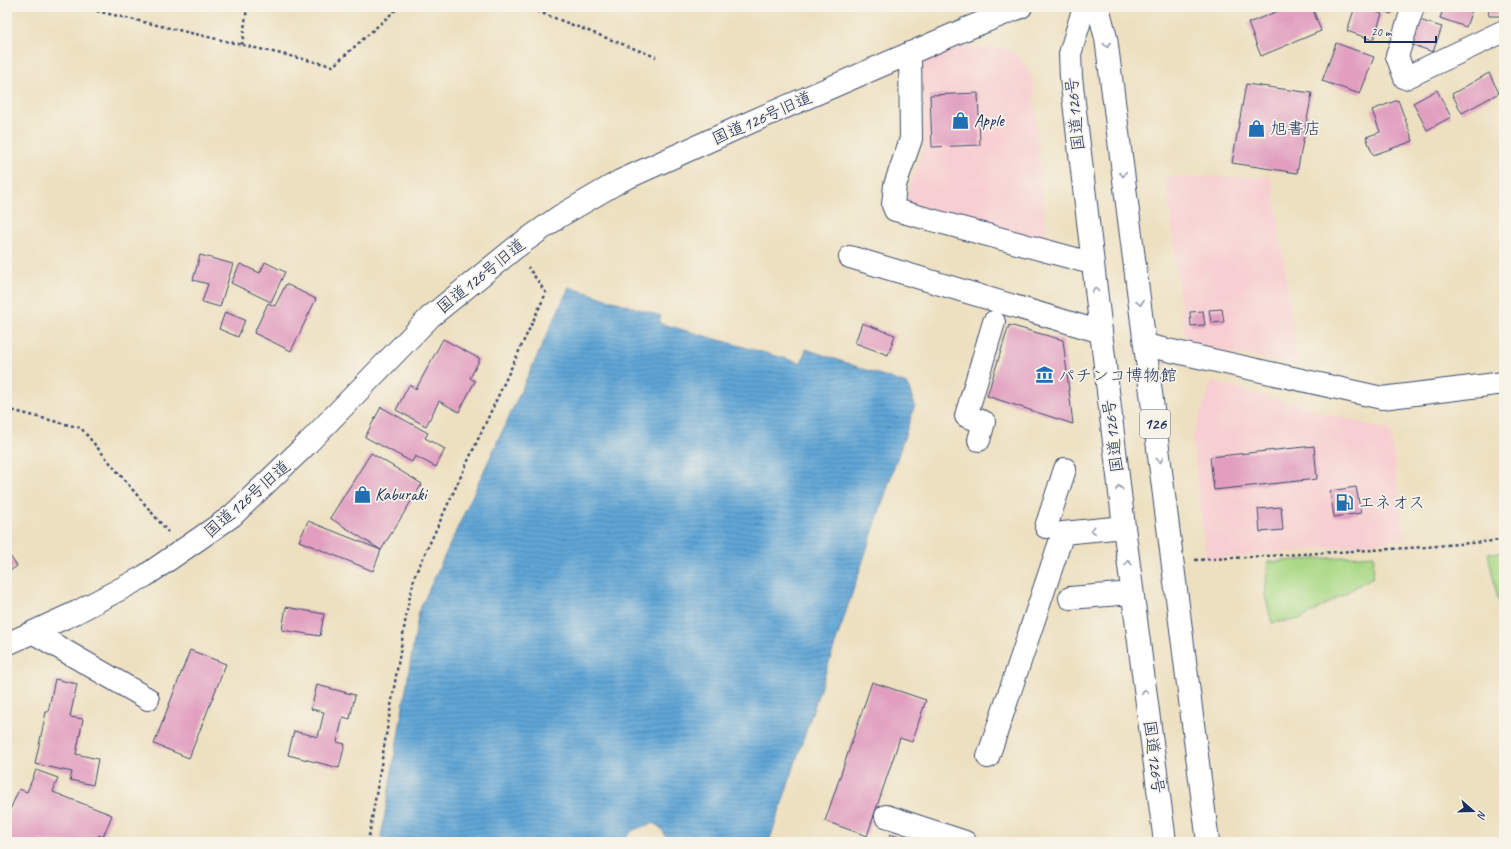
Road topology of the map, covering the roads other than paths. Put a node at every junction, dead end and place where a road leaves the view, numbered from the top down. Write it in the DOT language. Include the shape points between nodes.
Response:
graph roads {
  1 [pos="1021,7"];
  2 [pos="1084,7"];
  3 [pos="1098,7"];
  4 [pos="1413,7"];
  5 [pos="1504,31"];
  6 [pos="910,53"];
  7 [pos="850,257"];
  8 [pos="1091,262"];
  9 [pos="994,322"];
  10 [pos="1101,332"];
  11 [pos="1145,345"];
  12 [pos="1504,383"];
  13 [pos="979,440"];
  14 [pos="1065,469"];
  15 [pos="1124,527"];
  16 [pos="1054,530"];
  17 [pos="1132,593"];
  18 [pos="1070,598"];
  19 [pos="34,633"];
  20 [pos="7,644"];
  21 [pos="148,699"];
  22 [pos="988,757"];
  23 [pos="886,816"];
  24 [pos="965,842"];
  25 [pos="1165,842"];
  26 [pos="1208,842"];
  1 -- 6 [label="main road, 国道126号旧道"];
  2 -- 8 [label="main road, 国道126号" via="1070,54"];
  3 -- 11 [label="main road, 126, one-way" via="1106,38"];
  4 -- 5 [label="main road" via="1397,56 1404,78"];
  6 -- 8 [label="main road" via="911,139 895,186 893,205 896,210"];
  6 -- 19 [label="main road, 国道126号旧道" via="620,181 560,216 515,248 430,317 308,443 232,516 145,576"];
  7 -- 10 [label="main road"];
  10 -- 8 [label="main road, 国道126号, one-way"];
  9 -- 13 [label="main road" via="966,416 984,422"];
  15 -- 10 [label="main road, 国道126号, one-way"];
  11 -- 12 [label="main road" via="1382,398"];
  11 -- 26 [label="main road, 126, one-way"];
  14 -- 16 [label="main road"];
  15 -- 16 [label="main road, one-way"];
  17 -- 15 [label="main road, 国道126号, one-way"];
  16 -- 22 [label="main road"];
  17 -- 18 [label="main road"];
  25 -- 17 [label="main road, 国道126号, one-way"];
  19 -- 20 [label="main road, 国道126号旧道"];
  19 -- 21 [label="main road"];
  23 -- 24 [label="main road"];
}
